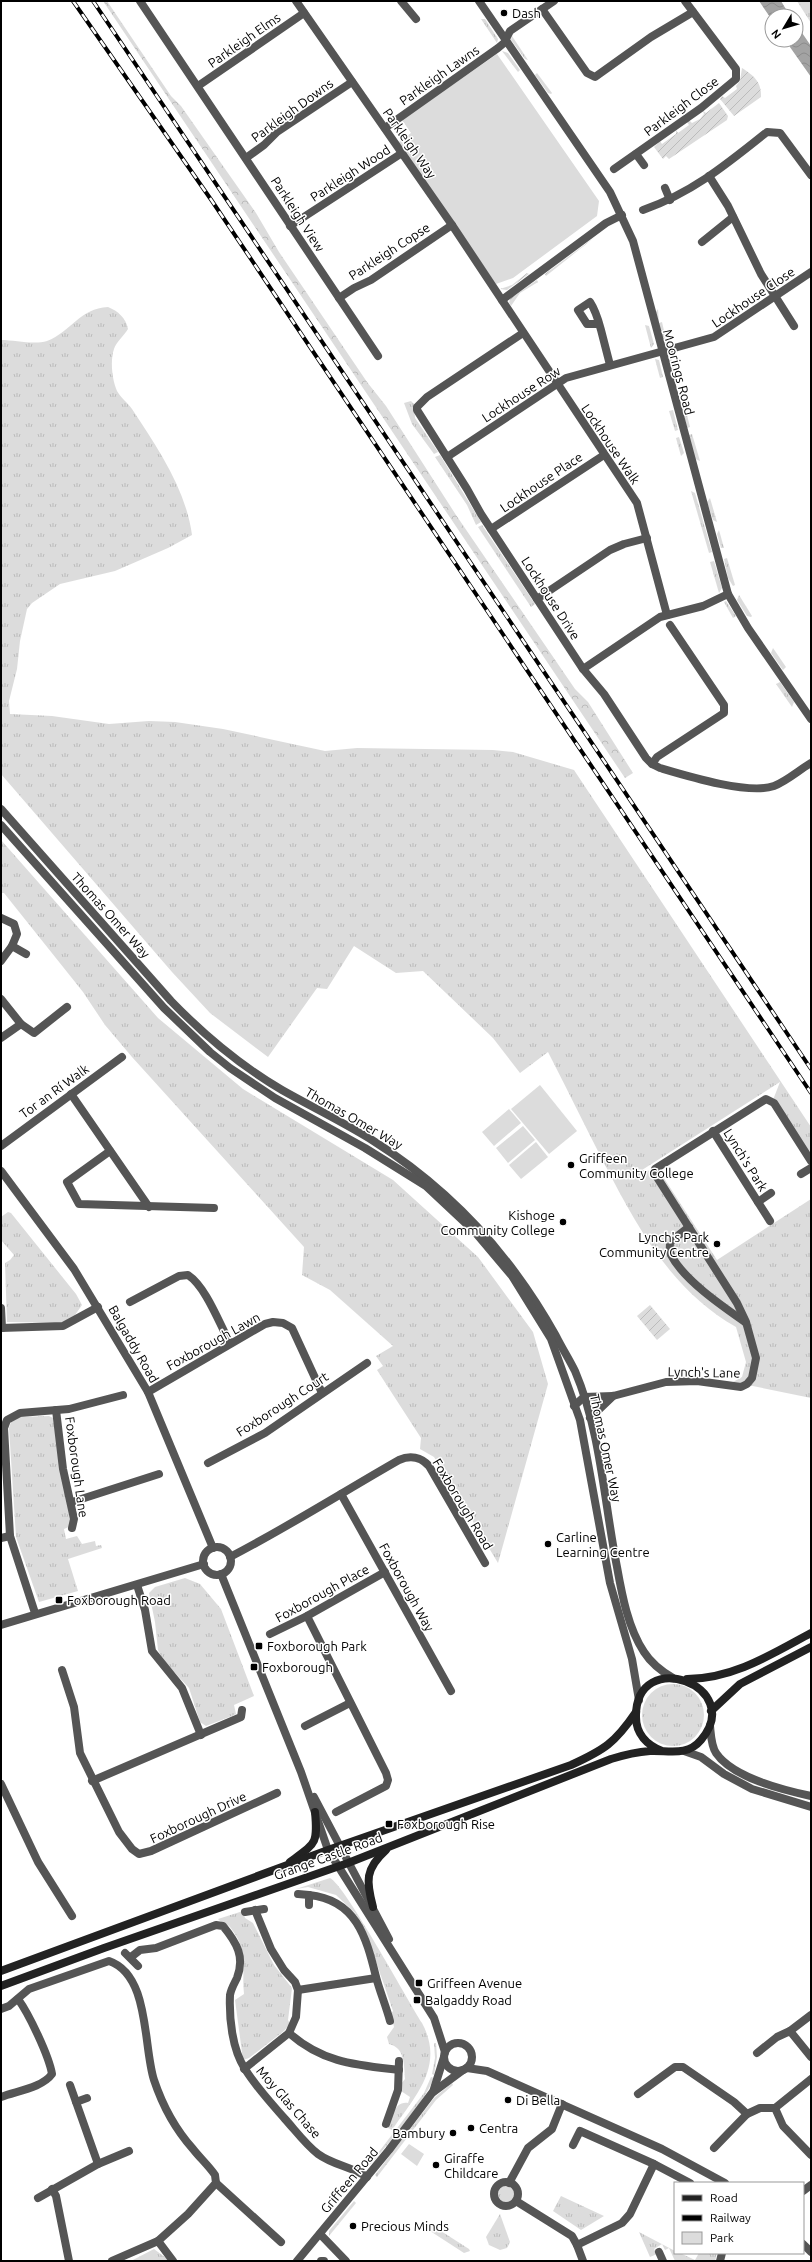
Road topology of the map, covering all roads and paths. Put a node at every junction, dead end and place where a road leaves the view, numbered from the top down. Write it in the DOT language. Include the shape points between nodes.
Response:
graph roads {
  1 [pos="140,1"];
  2 [pos="296,1"];
  3 [pos="401,1"];
  4 [pos="479,1"];
  5 [pos="554,1"];
  6 [pos="685,1"];
  7 [pos="542,9"];
  8 [pos="693,12"];
  9 [pos="304,13"];
  10 [pos="416,19"];
  11 [pos="505,40"];
  12 [pos="352,82"];
  13 [pos="198,86"];
  14 [pos="385,128"];
  15 [pos="402,153"];
  16 [pos="636,154"];
  17 [pos="246,158"];
  18 [pos="644,165"];
  19 [pos="614,169"];
  20 [pos="811,175"];
  21 [pos="709,176"];
  22 [pos="665,188"];
  23 [pos="670,200"];
  24 [pos="643,210"];
  25 [pos="622,215"];
  26 [pos="733,216"];
  27 [pos="452,225"];
  28 [pos="290,226"];
  29 [pos="702,242"];
  30 [pos="811,272"];
  31 [pos="775,296"];
  32 [pos="339,298"];
  33 [pos="502,300"];
  34 [pos="600,324"];
  35 [pos="794,326"];
  36 [pos="523,333"];
  37 [pos="661,350"];
  38 [pos="378,356"];
  39 [pos="610,365"];
  40 [pos="556,383"];
  41 [pos="604,455"];
  42 [pos="447,457"];
  43 [pos="491,530"];
  44 [pos="647,538"];
  45 [pos="728,594"];
  46 [pos="537,599"];
  47 [pos="667,615"];
  48 [pos="670,625"];
  49 [pos="583,669"];
  50 [pos="811,719"];
  51 [pos="811,763"];
  52 [pos="652,764"];
  53 [pos="1,809"];
  54 [pos="1,824"];
  55 [pos="1,918"];
  56 [pos="12,946"];
  57 [pos="26,954"];
  58 [pos="1,961"];
  59 [pos="1,999"];
  60 [pos="67,1007"];
  61 [pos="20,1024"];
  62 [pos="1,1038"];
  63 [pos="122,1057"];
  64 [pos="71,1094"];
  65 [pos="713,1131"];
  66 [pos="1,1146"];
  67 [pos="110,1151"];
  68 [pos="811,1160"];
  69 [pos="811,1168"];
  70 [pos="1,1171"];
  71 [pos="801,1174"];
  72 [pos="771,1193"];
  73 [pos="758,1202"];
  74 [pos="149,1207"];
  75 [pos="214,1208"];
  76 [pos="770,1220"];
  77 [pos="689,1227"];
  78 [pos="130,1302"];
  79 [pos="98,1307"];
  80 [pos="1,1308"];
  81 [pos="746,1322"];
  82 [pos="2,1328"];
  83 [pos="230,1343"];
  84 [pos="367,1363"];
  85 [pos="747,1384"];
  86 [pos="148,1392"];
  87 [pos="322,1393"];
  88 [pos="123,1395"];
  89 [pos="613,1396"];
  90 [pos="584,1397"];
  91 [pos="574,1406"];
  92 [pos="56,1410"];
  93 [pos="590,1418"];
  94 [pos="208,1463"];
  95 [pos="159,1474"];
  96 [pos="340,1494"];
  97 [pos="72,1502"];
  98 [pos="72,1528"];
  99 [pos="10,1536"];
  100 [pos="1,1538"];
  101 [pos="213,1548"];
  102 [pos="230,1557"];
  103 [pos="485,1563"];
  104 [pos="204,1564"];
  105 [pos="385,1572"];
  106 [pos="221,1574"];
  107 [pos="137,1585"];
  108 [pos="35,1613"];
  109 [pos="307,1616"];
  110 [pos="1,1625"];
  111 [pos="811,1633"];
  112 [pos="270,1634"];
  113 [pos="811,1647"];
  114 [pos="62,1670"];
  115 [pos="673,1678"];
  116 [pos="684,1679"];
  117 [pos="451,1691"];
  118 [pos="639,1700"];
  119 [pos="350,1702"];
  120 [pos="242,1710"];
  121 [pos="711,1710"];
  122 [pos="636,1712"];
  123 [pos="305,1726"];
  124 [pos="710,1726"];
  125 [pos="201,1735"];
  126 [pos="662,1751"];
  127 [pos="684,1751"];
  128 [pos="301,1772"];
  129 [pos="92,1781"];
  130 [pos="1,1784"];
  131 [pos="277,1793"];
  132 [pos="811,1796"];
  133 [pos="811,1806"];
  134 [pos="315,1812"];
  135 [pos="336,1812"];
  136 [pos="340,1846"];
  137 [pos="388,1848"];
  138 [pos="328,1850"];
  139 [pos="348,1863"];
  140 [pos="337,1867"];
  141 [pos="282,1869"];
  142 [pos="298,1894"];
  143 [pos="309,1895"];
  144 [pos="309,1906"];
  145 [pos="373,1907"];
  146 [pos="264,1909"];
  147 [pos="255,1910"];
  148 [pos="245,1912"];
  149 [pos="72,1916"];
  150 [pos="401,1965"];
  151 [pos="138,1966"];
  152 [pos="1,1971"];
  153 [pos="376,1978"];
  154 [pos="1,1986"];
  155 [pos="298,1990"];
  156 [pos="18,1999"];
  157 [pos="1,2009"];
  158 [pos="811,2015"];
  159 [pos="390,2021"];
  160 [pos="439,2028"];
  161 [pos="790,2031"];
  162 [pos="289,2033"];
  163 [pos="454,2043"];
  164 [pos="757,2053"];
  165 [pos="444,2054"];
  166 [pos="472,2056"];
  167 [pos="811,2057"];
  168 [pos="244,2069"];
  169 [pos="465,2069"];
  170 [pos="487,2071"];
  171 [pos="811,2079"];
  172 [pos="70,2085"];
  173 [pos="432,2093"];
  174 [pos="638,2094"];
  175 [pos="1,2097"];
  176 [pos="87,2098"];
  177 [pos="76,2102"];
  178 [pos="562,2104"];
  179 [pos="775,2108"];
  180 [pos="747,2114"];
  181 [pos="386,2124"];
  182 [pos="573,2145"];
  183 [pos="714,2148"];
  184 [pos="129,2151"];
  185 [pos="811,2155"];
  186 [pos="98,2164"];
  187 [pos="654,2164"];
  188 [pos="367,2177"];
  189 [pos="688,2182"];
  190 [pos="723,2182"];
  191 [pos="216,2183"];
  192 [pos="509,2183"];
  193 [pos="52,2189"];
  194 [pos="38,2198"];
  195 [pos="516,2201"];
  196 [pos="320,2234"];
  197 [pos="158,2241"];
  198 [pos="281,2242"];
  199 [pos="577,2244"];
  200 [pos="659,2252"];
  201 [pos="116,2260"];
  202 [pos="69,2261"];
  203 [pos="173,2261"];
  204 [pos="297,2261"];
  205 [pos="321,2261"];
  206 [pos="324,2261"];
  207 [pos="346,2261"];
  208 [pos="583,2261"];
  209 [pos="663,2261"];
  1 -- 13 [label="street, Parkleigh View"];
  2 -- 9 [label="street, Parkleigh Way"];
  3 -- 10 [label="street"];
  4 -- 11 [label="street, Moorings Road"];
  5 -- 7 [label="street, Parkleigh Lawns"];
  6 -- 8 [label="street"];
  7 -- 8 [label="street" via="595,77 651,37"];
  7 -- 11 [label="street, Parkleigh Lawns" via="510,31"];
  8 -- 16 [label="street, Parkleigh Close" via="736,69 737,76 701,108"];
  9 -- 12 [label="street, Parkleigh Way"];
  9 -- 13 [label="street, Parkleigh Elms"];
  11 -- 14 [label="street, Parkleigh Lawns" via="496,50"];
  11 -- 25 [label="street, Moorings Road" via="594,168"];
  12 -- 14 [label="street, Parkleigh Way"];
  12 -- 17 [label="street, Parkleigh Downs" via="277,132"];
  13 -- 17 [label="street, Parkleigh View"];
  14 -- 15 [label="street, Parkleigh Way"];
  15 -- 27 [label="street, Parkleigh Way"];
  15 -- 28 [label="street, Parkleigh Wood"];
  16 -- 18 [label="street"];
  16 -- 19 [label="street, Parkleigh Close"];
  17 -- 28 [label="street, Parkleigh View"];
  20 -- 21 [label="street" via="780,133 773,131 767,132"];
  21 -- 23 [label="street"];
  21 -- 26 [label="street"];
  22 -- 23 [label="street"];
  23 -- 24 [label="street"];
  25 -- 33 [label="street" via="606,223"];
  25 -- 37 [label="street, Moorings Road" via="633,241"];
  26 -- 29 [label="street"];
  26 -- 31 [label="street" via="761,274"];
  27 -- 32 [label="street, Parkleigh Copse" via="371,280"];
  27 -- 33 [label="street, Parkleigh Way"];
  28 -- 32 [label="street, Parkleigh View"];
  30 -- 31 [label="street, Lockhouse Close"];
  31 -- 35 [label="street"];
  31 -- 37 [label="street, Lockhouse Close" via="714,338"];
  32 -- 38 [label="street, Parkleigh View"];
  33 -- 36 [label="street, Lockhouse Walk"];
  34 -- 39 [label="street"];
  36 -- 40 [label="street, Lockhouse Walk"];
  36 -- 42 [label="street, Lockhouse Drive" via="427,397 417,407"];
  37 -- 39 [label="street, Lockhouse Row"];
  37 -- 45 [label="street, Moorings Road"];
  39 -- 40 [label="street, Lockhouse Row"];
  40 -- 41 [label="street, Lockhouse Walk"];
  40 -- 42 [label="street, Lockhouse Row"];
  41 -- 43 [label="street, Lockhouse Place"];
  41 -- 44 [label="street, Lockhouse Walk" via="637,503"];
  42 -- 43 [label="street, Lockhouse Drive"];
  43 -- 46 [label="street, Lockhouse Drive"];
  44 -- 46 [label="street" via="610,550"];
  44 -- 47 [label="street, Lockhouse Walk"];
  45 -- 47 [label="street" via="703,606"];
  45 -- 50 [label="street, Moorings Road" via="748,628"];
  46 -- 49 [label="street, Lockhouse Drive"];
  47 -- 49 [label="street" via="654,620"];
  48 -- 52 [label="street" via="724,705 724,713 657,758"];
  49 -- 52 [label="street, Lockhouse Drive" via="604,694"];
  51 -- 52 [label="street" via="777,784 759,788 722,784"];
  53 -- 90 [label="street, Thomas Omer Way" via="172,1001 217,1044 281,1089 399,1158 441,1191 479,1226 508,1260 534,1298 574,1370"];
  54 -- 91 [label="street, Thomas Omer Way" via="164,1008 210,1052 275,1098 426,1186 474,1231 512,1276 547,1332"];
  55 -- 56 [label="street" via="14,924 17,934"];
  56 -- 57 [label="street"];
  56 -- 58 [label="street"];
  59 -- 61 [label="street"];
  60 -- 61 [label="street" via="34,1033"];
  61 -- 62 [label="street"];
  63 -- 64 [label="street, Tor an Rí Walk"];
  64 -- 66 [label="street, Tor an Rí Walk"];
  64 -- 67 [label="street"];
  65 -- 68 [label="street, Lynch's Park" via="761,1101 770,1100"];
  65 -- 73 [label="street, Lynch's Park"];
  65 -- 77 [label="street, Lynch's Park" via="655,1169 655,1174"];
  67 -- 74 [label="street"];
  67 -- 74 [label="street" via="67,1182 79,1204"];
  69 -- 71 [label="street"];
  70 -- 79 [label="street, Balgaddy Road" via="74,1269"];
  72 -- 73 [label="street, Lynch's Park"];
  73 -- 76 [label="street, Lynch's Park"];
  74 -- 75 [label="street"];
  77 -- 81 [label="street, Lynch's Park" via="737,1303"];
  77 -- 81 [label="street" via="670,1242 670,1253 701,1288"];
  78 -- 83 [label="street" via="179,1276 188,1275 202,1290"];
  79 -- 82 [label="street" via="63,1326"];
  79 -- 86 [label="street, Balgaddy Road"];
  80 -- 82 [label="street"];
  81 -- 85 [label="street, Lynch's Park" via="756,1358 752,1378"];
  83 -- 86 [label="street, Foxborough Lawn"];
  83 -- 87 [label="street, Foxborough Lawn" via="272,1322 292,1328"];
  84 -- 87 [label="street, Foxborough Court"];
  85 -- 89 [label="street, Lynch's Lane" via="741,1387 697,1382 666,1382"];
  86 -- 101 [label="street, Balgaddy Road"];
  87 -- 94 [label="street, Foxborough Court" via="265,1433"];
  88 -- 92 [label="street" via="88,1405"];
  89 -- 90 [label="street, Lynch's Lane"];
  89 -- 93 [label="street, Lynch's Lane"];
  90 -- 91 [label="street"];
  90 -- 93 [label="street, Thomas Omer Way"];
  91 -- 118 [label="street, Thomas Omer Way" via="584,1437 610,1583 632,1659"];
  92 -- 97 [label="street, Foxborough Lane" via="63,1469"];
  92 -- 99 [label="street" via="16,1414 7,1420 4,1428"];
  93 -- 115 [label="street, Thomas Omer Way" via="618,1574 628,1614 645,1654 662,1672"];
  95 -- 97 [label="street"];
  96 -- 102 [label="street, Foxborough Road" via="257,1544"];
  96 -- 103 [label="street, Foxborough Road" via="403,1458 422,1460 429,1466"];
  96 -- 105 [label="street, Foxborough Way"];
  97 -- 98 [label="street, Foxborough Lane"];
  99 -- 100 [label="street"];
  99 -- 108 [label="street"];
  101 -- 102 [label="street" via="222,1548"];
  101 -- 104 [label="street" via="204,1556"];
  102 -- 106 [label="street" via="230,1566"];
  104 -- 106 [label="street" via="212,1574"];
  104 -- 107 [label="street"];
  105 -- 109 [label="street, Foxborough Place"];
  105 -- 117 [label="street, Foxborough Way"];
  106 -- 128 [label="street"];
  107 -- 108 [label="street"];
  107 -- 125 [label="street" via="145,1610 149,1644 182,1688"];
  108 -- 110 [label="street"];
  109 -- 112 [label="street, Foxborough Place"];
  109 -- 119 [label="street"];
  111 -- 116 [label="main road, Grange Castle Road" via="730,1673 708,1679"];
  113 -- 121 [label="main road" via="740,1684"];
  114 -- 129 [label="street, Foxborough Drive" via="74,1706 80,1753"];
  115 -- 116 [label="main road, Grange Castle Road"];
  115 -- 118 [label="main road, Grange Castle Road" via="664,1678 650,1685"];
  116 -- 121 [label="main road, Grange Castle Road" via="699,1688 708,1700"];
  118 -- 122 [label="main road, Grange Castle Road"];
  119 -- 123 [label="street"];
  119 -- 135 [label="street" via="388,1780 386,1786"];
  120 -- 125 [label="street" via="241,1717"];
  121 -- 124 [label="main road, Grange Castle Road"];
  122 -- 126 [label="main road, Grange Castle Road" via="636,1724 640,1734 651,1746"];
  122 -- 136 [label="main road, Grange Castle Road" via="619,1736 597,1754 501,1791"];
  124 -- 127 [label="main road, Grange Castle Road" via="699,1743"];
  124 -- 132 [label="street" via="716,1753 731,1767 762,1782"];
  125 -- 129 [label="street"];
  126 -- 127 [label="main road, Grange Castle Road"];
  126 -- 137 [label="main road, Grange Castle Road" via="612,1759"];
  127 -- 133 [label="street" via="701,1757 724,1774 752,1789"];
  128 -- 134 [label="street"];
  128 -- 136 [label="street"];
  129 -- 131 [label="street, Foxborough Drive" via="119,1832 139,1854 152,1851"];
  130 -- 149 [label="street" via="36,1859"];
  134 -- 138 [label="street"];
  134 -- 141 [label="main road" via="317,1835 313,1844"];
  136 -- 138 [label="main road, Grange Castle Road"];
  136 -- 139 [label="street"];
  137 -- 139 [label="main road, Grange Castle Road"];
  137 -- 145 [label="main road" via="373,1864 368,1881"];
  138 -- 140 [label="street"];
  138 -- 141 [label="main road, Grange Castle Road"];
  139 -- 140 [label="main road, Grange Castle Road"];
  139 -- 145 [label="street"];
  140 -- 150 [label="street"];
  140 -- 154 [label="main road, Grange Castle Road"];
  141 -- 152 [label="main road, Grange Castle Road"];
  142 -- 143 [label="street"];
  143 -- 144 [label="street"];
  143 -- 153 [label="street" via="331,1899 347,1911 365,1941"];
  145 -- 150 [label="street"];
  146 -- 147 [label="street"];
  147 -- 148 [label="street"];
  147 -- 155 [label="street" via="271,1948"];
  150 -- 160 [label="street"];
  151 -- 168 [label="street, Moy Glas Chase" via="128,1955 156,1948 216,1925 224,1926 234,1938 241,1953 231,2002 236,2049"];
  153 -- 155 [label="street"];
  153 -- 159 [label="street"];
  155 -- 162 [label="street" via="296,2018"];
  156 -- 157 [label="street"];
  156 -- 175 [label="street" via="42,2047 52,2074 39,2084"];
  156 -- 191 [label="street" via="23,1992 36,1986 109,1961 116,1963 134,1983 142,2006 149,2061 167,2108 179,2130 215,2174"];
  158 -- 161 [label="street"];
  160 -- 163 [label="street"];
  160 -- 165 [label="street"];
  161 -- 164 [label="street"];
  161 -- 167 [label="street"];
  162 -- 168 [label="street"];
  162 -- 181 [label="street" via="304,2045 340,2062 399,2066 398,2090"];
  163 -- 165 [label="street"];
  163 -- 166 [label="street" via="466,2045"];
  165 -- 169 [label="street" via="450,2068 458,2071"];
  165 -- 173 [label="street, Griffeen Road"];
  166 -- 169 [label="street"];
  166 -- 170 [label="street"];
  168 -- 188 [label="street, Moy Glas Chase" via="317,2153 332,2163 350,2168"];
  169 -- 170 [label="street"];
  169 -- 173 [label="street, Griffeen Road"];
  170 -- 178 [label="street"];
  171 -- 179 [label="street"];
  172 -- 177 [label="street"];
  173 -- 188 [label="street, Griffeen Road"];
  174 -- 180 [label="street" via="675,2067 683,2066"];
  176 -- 177 [label="street"];
  177 -- 186 [label="street"];
  178 -- 190 [label="street" via="662,2149"];
  178 -- 192 [label="street" via="552,2129 525,2153"];
  179 -- 180 [label="street" via="760,2108"];
  179 -- 185 [label="street" via="783,2126"];
  180 -- 183 [label="street"];
  182 -- 187 [label="street" via="580,2131"];
  184 -- 186 [label="street"];
  186 -- 193 [label="street"];
  187 -- 189 [label="street"];
  187 -- 199 [label="street" via="630,2214 622,2222"];
  188 -- 196 [label="street, Griffeen Road"];
  191 -- 197 [label="street" via="188,2214"];
  191 -- 198 [label="street"];
  192 -- 195 [label="street" via="517,2190"];
  192 -- 195 [label="street" via="498,2185 494,2191 495,2198 504,2206"];
  193 -- 194 [label="street"];
  193 -- 202 [label="street" via="56,2196"];
  195 -- 199 [label="street" via="572,2236"];
  196 -- 204 [label="street, Griffeen Road"];
  196 -- 207 [label="street"];
  197 -- 201 [label="street"];
  197 -- 203 [label="street"];
  199 -- 208 [label="street"];
  200 -- 209 [label="street"];
  205 -- 206 [label="street"];
}
